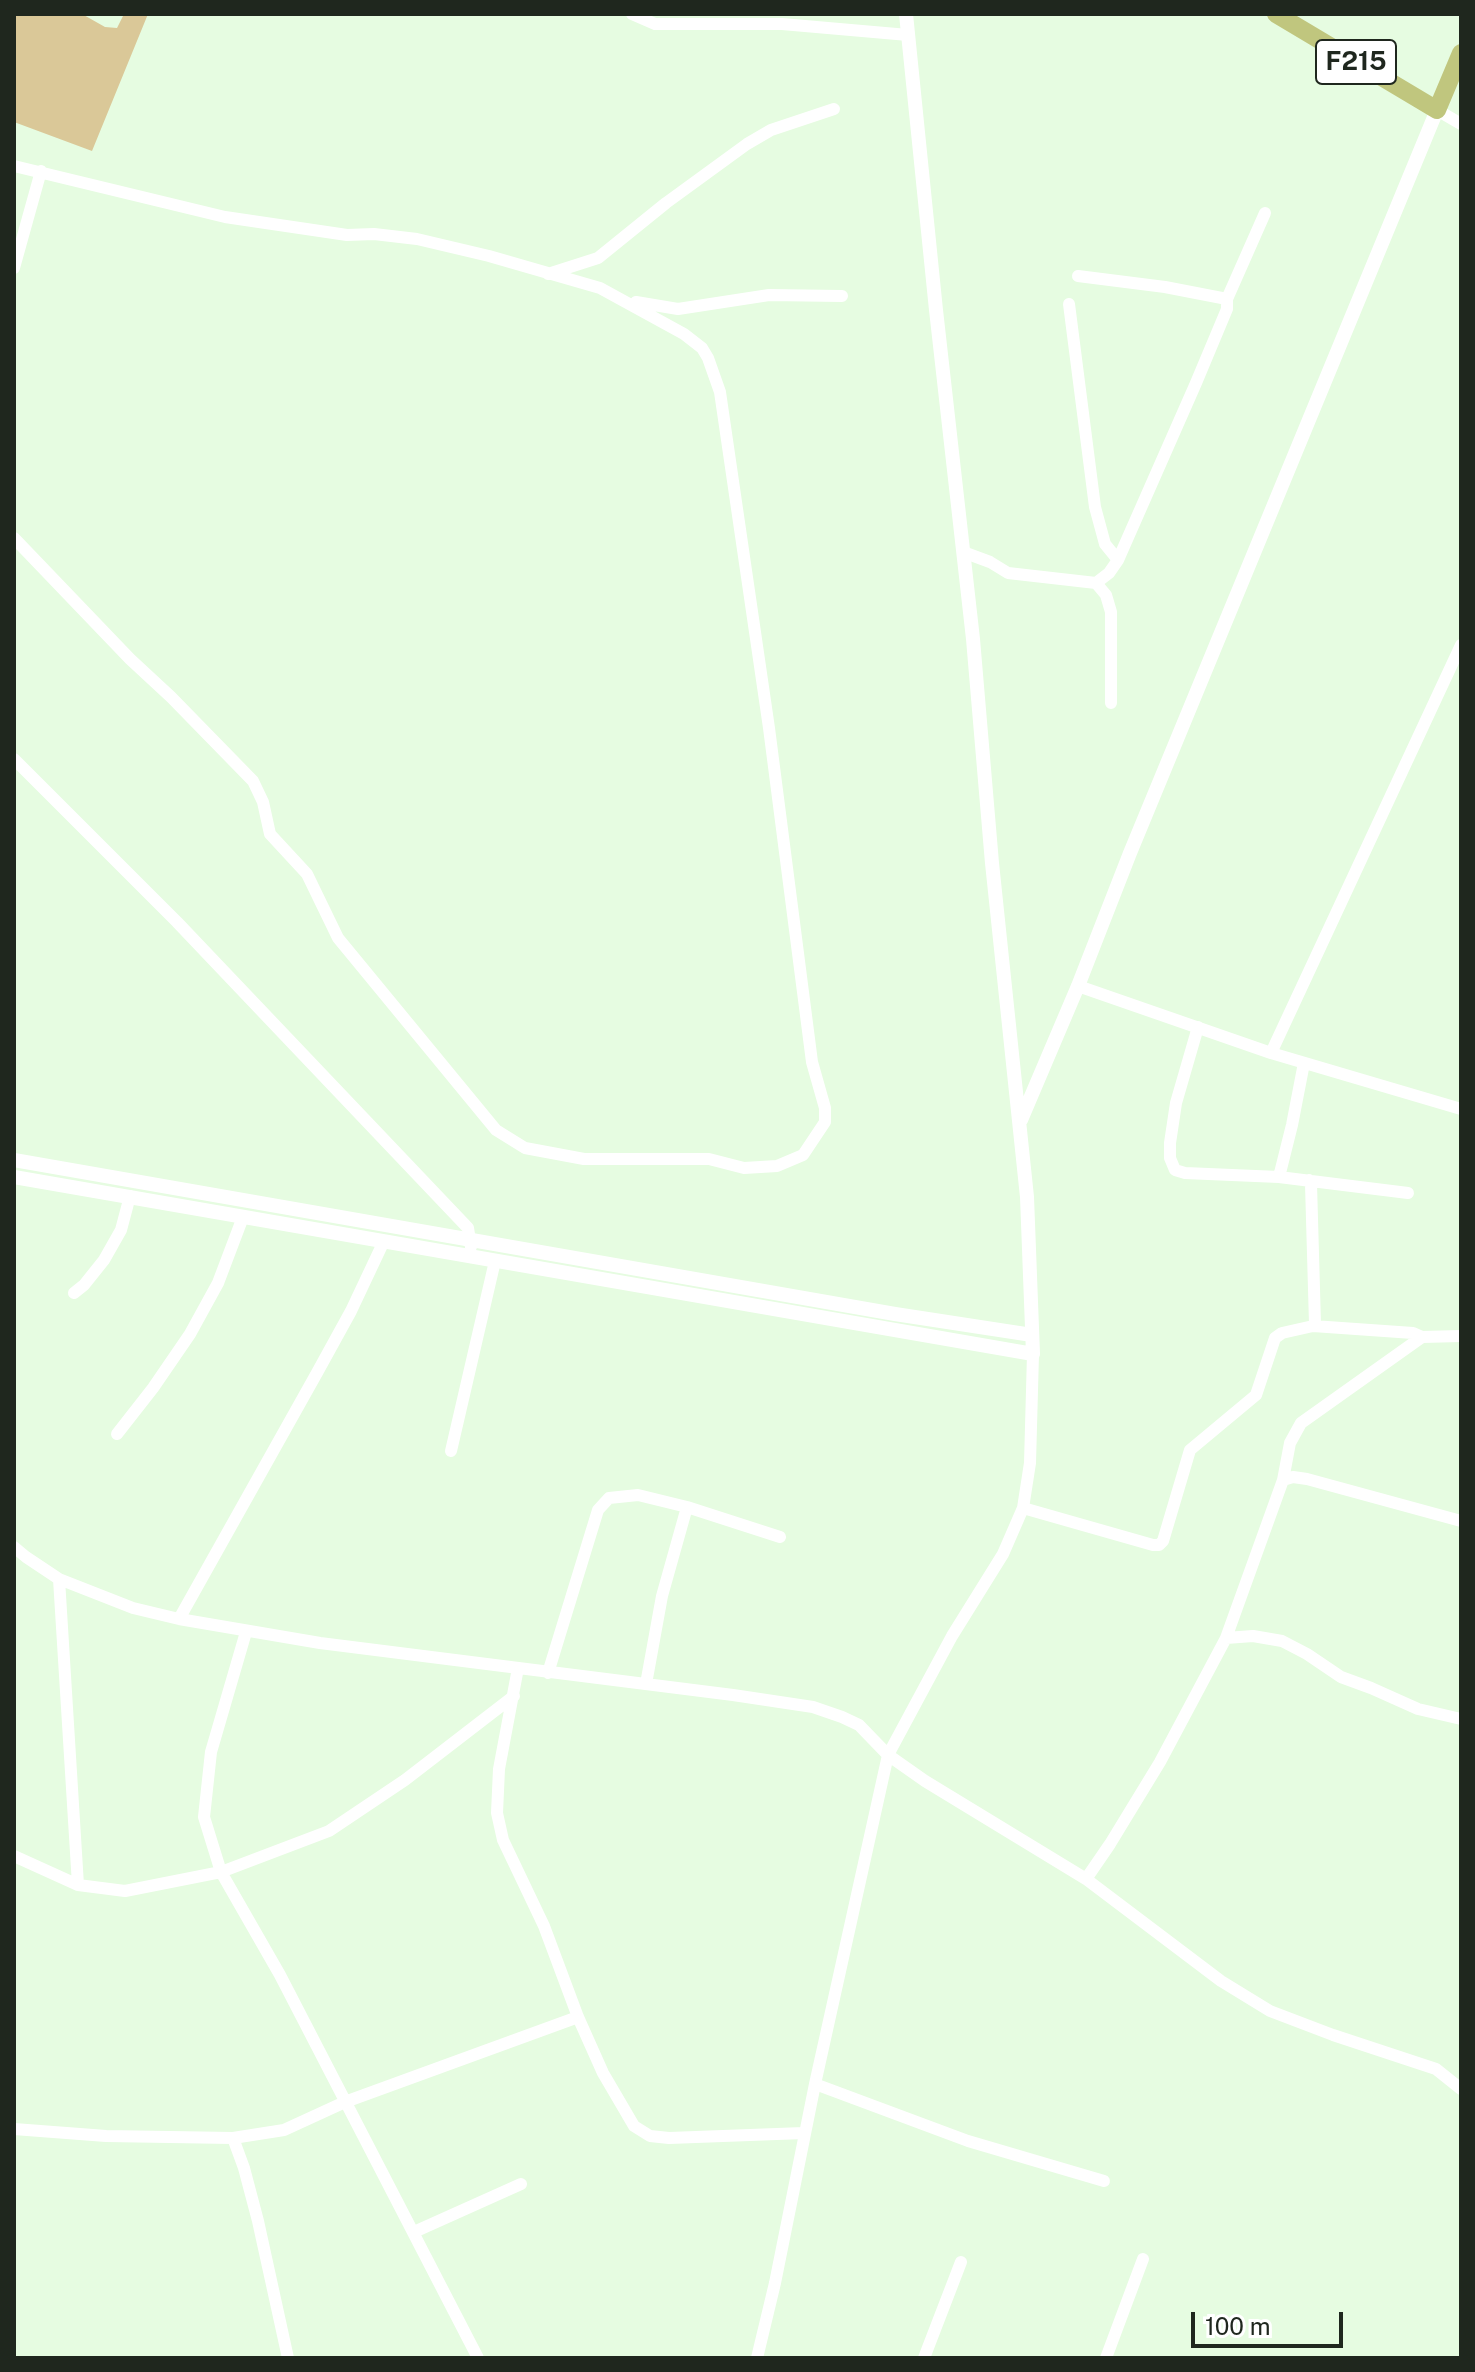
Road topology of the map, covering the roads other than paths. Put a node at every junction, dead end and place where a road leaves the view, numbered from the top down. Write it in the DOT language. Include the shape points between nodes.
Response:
graph roads {
  1 [pos="632,14"];
  2 [pos="906,14"];
  3 [pos="1276,14"];
  4 [pos="908,35"];
  5 [pos="1461,53"];
  6 [pos="834,109"];
  7 [pos="1437,110"];
  8 [pos="1461,124"];
  9 [pos="14,166"];
  10 [pos="41,171"];
  11 [pos="1265,213"];
  12 [pos="14,268"];
  13 [pos="548,274"];
  14 [pos="1078,276"];
  15 [pos="842,296"];
  16 [pos="1227,299"];
  17 [pos="625,300"];
  18 [pos="1069,304"];
  19 [pos="14,538"];
  20 [pos="963,552"];
  21 [pos="1118,560"];
  22 [pos="1096,583"];
  23 [pos="1461,645"];
  24 [pos="1111,703"];
  25 [pos="14,759"];
  26 [pos="1078,986"];
  27 [pos="1198,1027"];
  28 [pos="1271,1053"];
  29 [pos="1304,1063"];
  30 [pos="1461,1109"];
  31 [pos="1019,1124"];
  32 [pos="14,1160"];
  33 [pos="14,1177"];
  34 [pos="1279,1177"];
  35 [pos="1309,1180"];
  36 [pos="1408,1193"];
  37 [pos="130,1196"];
  38 [pos="243,1217"];
  39 [pos="471,1240"];
  40 [pos="384,1241"];
  41 [pos="470,1256"];
  42 [pos="495,1261"];
  43 [pos="74,1293"];
  44 [pos="1313,1326"];
  45 [pos="1032,1335"];
  46 [pos="1461,1336"];
  47 [pos="1422,1337"];
  48 [pos="1033,1354"];
  49 [pos="117,1434"];
  50 [pos="451,1451"];
  51 [pos="1283,1480"];
  52 [pos="687,1507"];
  53 [pos="1023,1508"];
  54 [pos="1461,1521"];
  55 [pos="780,1537"];
  56 [pos="14,1547"];
  57 [pos="59,1579"];
  58 [pos="179,1619"];
  59 [pos="246,1632"];
  60 [pos="1226,1638"];
  61 [pos="518,1668"];
  62 [pos="548,1673"];
  63 [pos="646,1684"];
  64 [pos="514,1696"];
  65 [pos="1461,1719"];
  66 [pos="888,1755"];
  67 [pos="14,1856"];
  68 [pos="221,1872"];
  69 [pos="1086,1879"];
  70 [pos="78,1885"];
  71 [pos="578,2017"];
  72 [pos="815,2084"];
  73 [pos="1461,2089"];
  74 [pos="345,2102"];
  75 [pos="14,2129"];
  76 [pos="804,2133"];
  77 [pos="233,2138"];
  78 [pos="1104,2181"];
  79 [pos="521,2184"];
  80 [pos="414,2232"];
  81 [pos="1143,2259"];
  82 [pos="961,2262"];
  83 [pos="288,2358"];
  84 [pos="478,2358"];
  85 [pos="757,2358"];
  86 [pos="924,2358"];
  87 [pos="1106,2358"];
  1 -- 4 [label="street" via="655,24 782,24"];
  2 -- 4 [label="street"];
  3 -- 7 [label="main road, F215"];
  4 -- 20 [label="street"];
  5 -- 7 [label="main road"];
  6 -- 13 [label="street" via="771,130 676,195 598,258"];
  7 -- 8 [label="street"];
  7 -- 26 [label="street"];
  9 -- 10 [label="street"];
  10 -- 12 [label="street"];
  10 -- 13 [label="street" via="225,217 417,239"];
  11 -- 16 [label="street"];
  13 -- 17 [label="street"];
  14 -- 16 [label="street"];
  15 -- 17 [label="street" via="769,295 678,309"];
  16 -- 21 [label="street"];
  17 -- 19 [label="street" via="702,348 720,392 812,1062 825,1108 825,1122 803,1155 777,1166 744,1168 709,1159 584,1159 525,1148 496,1130 338,938 307,874 270,834 253,781"];
  18 -- 21 [label="street" via="1095,507 1105,544"];
  20 -- 22 [label="street" via="1008,573"];
  20 -- 31 [label="street"];
  21 -- 22 [label="street"];
  22 -- 24 [label="street" via="1111,612"];
  23 -- 28 [label="street"];
  25 -- 39 [label="street" via="468,1228"];
  26 -- 27 [label="street"];
  26 -- 31 [label="street"];
  27 -- 28 [label="street"];
  27 -- 34 [label="street" via="1176,1103 1170,1143 1175,1170"];
  28 -- 29 [label="street"];
  29 -- 30 [label="street"];
  29 -- 34 [label="street"];
  31 -- 45 [label="street"];
  32 -- 39 [label="street"];
  33 -- 37 [label="street"];
  34 -- 35 [label="street"];
  35 -- 36 [label="street"];
  35 -- 44 [label="street"];
  37 -- 38 [label="street"];
  37 -- 43 [label="street" via="121,1230 104,1260"];
  38 -- 40 [label="street"];
  38 -- 49 [label="street" via="218,1283 190,1334"];
  39 -- 41 [label="street"];
  39 -- 45 [label="street"];
  40 -- 41 [label="street"];
  40 -- 58 [label="street" via="332,1347"];
  41 -- 42 [label="street"];
  42 -- 48 [label="street"];
  42 -- 50 [label="street"];
  44 -- 47 [label="street"];
  44 -- 53 [label="street" via="1275,1338 1256,1395 1190,1450 1159,1545"];
  45 -- 48 [label="street"];
  46 -- 47 [label="street"];
  47 -- 51 [label="street" via="1301,1423 1290,1443"];
  48 -- 53 [label="street" via="1030,1463"];
  51 -- 54 [label="street" via="1307,1479"];
  51 -- 60 [label="street"];
  52 -- 55 [label="street"];
  52 -- 62 [label="street" via="638,1495 609,1498 598,1510"];
  52 -- 63 [label="street" via="662,1596"];
  53 -- 66 [label="street" via="1003,1554"];
  56 -- 57 [label="street"];
  57 -- 58 [label="street" via="133,1608"];
  57 -- 70 [label="street"];
  58 -- 59 [label="street"];
  59 -- 61 [label="street"];
  59 -- 68 [label="street" via="211,1752 204,1817"];
  60 -- 65 [label="street" via="1282,1641 1341,1677 1418,1709"];
  60 -- 69 [label="street" via="1160,1762"];
  61 -- 62 [label="street"];
  61 -- 64 [label="street"];
  62 -- 63 [label="street"];
  63 -- 66 [label="street" via="813,1707 859,1725"];
  64 -- 68 [label="street" via="329,1831"];
  64 -- 71 [label="street" via="499,1769 497,1813 503,1840 544,1926"];
  66 -- 69 [label="street"];
  66 -- 72 [label="street"];
  67 -- 70 [label="street"];
  68 -- 70 [label="street" via="125,1891"];
  68 -- 74 [label="street"];
  69 -- 73 [label="street" via="1221,1981 1270,2011 1436,2069"];
  71 -- 74 [label="street"];
  71 -- 76 [label="street" via="634,2126 650,2136"];
  72 -- 76 [label="street"];
  72 -- 78 [label="street" via="968,2141"];
  74 -- 77 [label="street" via="284,2130"];
  74 -- 80 [label="street"];
  75 -- 77 [label="street"];
  76 -- 85 [label="street"];
  77 -- 83 [label="street" via="258,2221"];
  79 -- 80 [label="street"];
  80 -- 84 [label="street"];
  81 -- 87 [label="street"];
  82 -- 86 [label="street"];
}
